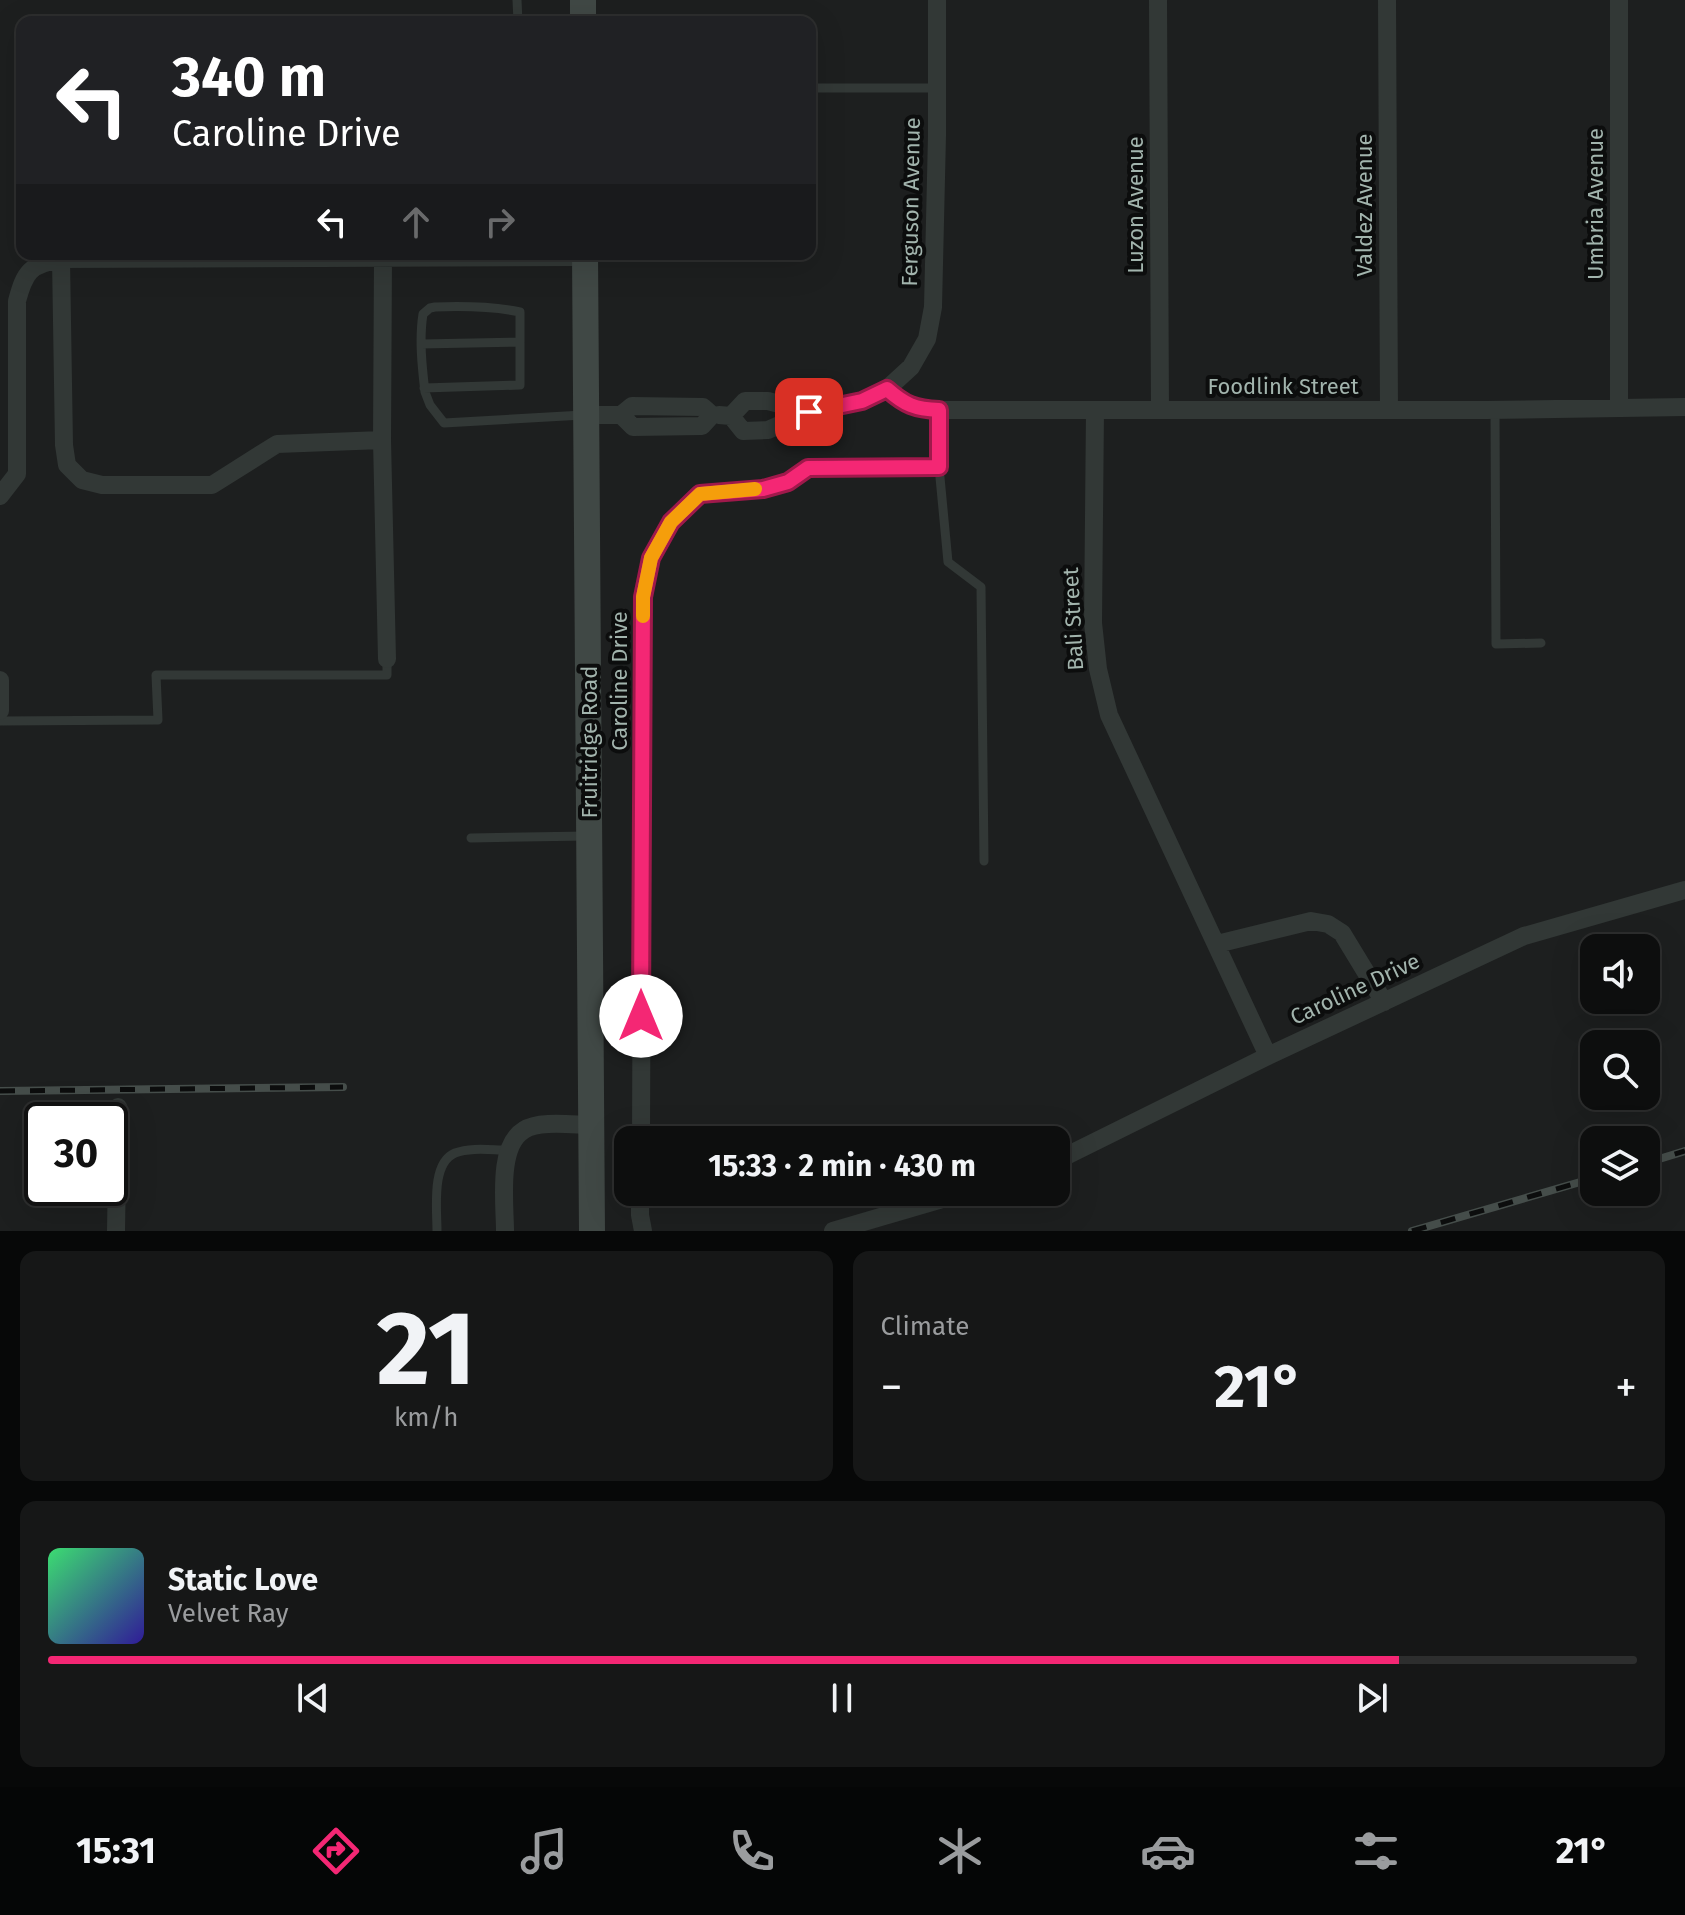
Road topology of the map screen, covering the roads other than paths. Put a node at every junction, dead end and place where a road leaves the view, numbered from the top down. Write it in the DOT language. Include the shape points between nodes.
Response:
graph roads {
  1 [pos="937,0"];
  2 [pos="1158,0"];
  3 [pos="1387,0"];
  4 [pos="1619,0"];
  5 [pos="816,88"];
  6 [pos="937,88"];
  7 [pos="57,260"];
  8 [pos="61,260"];
  9 [pos="383,260"];
  10 [pos="585,260"];
  11 [pos="520,342"];
  12 [pos="421,344"];
  13 [pos="424,388"];
  14 [pos="887,389"];
  15 [pos="1685,407"];
  16 [pos="1619,408"];
  17 [pos="939,410"];
  18 [pos="1095,410"];
  19 [pos="1160,410"];
  20 [pos="1389,410"];
  21 [pos="1495,410"];
  22 [pos="809,412"];
  23 [pos="587,415"];
  24 [pos="721,415"];
  25 [pos="382,440"];
  26 [pos="939,467"];
  27 [pos="0,496"];
  28 [pos="1541,643"];
  29 [pos="387,659"];
  30 [pos="0,680"];
  31 [pos="0,711"];
  32 [pos="0,721"];
  33 [pos="590,836"];
  34 [pos="471,838"];
  35 [pos="984,861"];
  36 [pos="1685,890"];
  37 [pos="1217,944"];
  38 [pos="1384,1002"];
  39 [pos="1268,1056"];
  40 [pos="592,1125"];
  41 [pos="641,1126"];
  42 [pos="507,1150"];
  43 [pos="1070,1154"];
  44 [pos="116,1206"];
  45 [pos="640,1206"];
  46 [pos="918,1206"];
  47 [pos="116,1231"];
  48 [pos="437,1231"];
  49 [pos="505,1231"];
  50 [pos="592,1231"];
  51 [pos="643,1231"];
  52 [pos="833,1231"];
  1 -- 6 [label="street, Ferguson Avenue"];
  2 -- 19 [label="street, Luzon Avenue"];
  3 -- 20 [label="street, Valdez Avenue"];
  4 -- 16 [label="street, Umbria Avenue"];
  5 -- 6 [label="lane"];
  6 -- 14 [label="street, Ferguson Avenue" via="933,307 927,339 911,367"];
  7 -- 27 [label="street" via="39,264 23,279 17,301 17,474"];
  8 -- 25 [label="street" via="64,445 67,465 82,480 102,485 212,485 277,444"];
  9 -- 25 [label="street"];
  10 -- 23 [label="main road, Fruitridge Road"];
  11 -- 12 [label="lane"];
  11 -- 12 [label="lane" via="520,312 481,306 426,310"];
  11 -- 13 [label="lane" via="520,385"];
  12 -- 13 [label="lane"];
  13 -- 23 [label="lane" via="444,423"];
  14 -- 17 [label="street, Foodlink Street" via="902,402"];
  14 -- 22 [label="street" via="862,401"];
  15 -- 16 [label="street, Foodlink Street"];
  16 -- 21 [label="street, Foodlink Street"];
  17 -- 18 [label="street, Foodlink Street"];
  17 -- 26 [label="street"];
  18 -- 19 [label="street, Foodlink Street"];
  18 -- 37 [label="street, Bali Street" via="1093,623 1098,669 1109,715"];
  19 -- 20 [label="street, Foodlink Street"];
  20 -- 21 [label="street, Foodlink Street"];
  21 -- 28 [label="lane" via="1496,644"];
  22 -- 24 [label="street" via="745,401"];
  22 -- 24 [label="street" via="768,430 743,431"];
  23 -- 24 [label="street" via="621,415 632,406 703,407"];
  23 -- 33 [label="main road, Fruitridge Road"];
  25 -- 29 [label="street"];
  26 -- 35 [label="lane" via="948,562 981,587"];
  26 -- 41 [label="street, Caroline Drive" via="808,468 788,482 763,489 700,494 671,522 651,558 643,597"];
  29 -- 32 [label="lane" via="387,675 156,675 158,720"];
  30 -- 31 [label="street"];
  33 -- 34 [label="lane"];
  33 -- 40 [label="main road, Fruitridge Road"];
  36 -- 38 [label="street, Caroline Drive" via="1524,936"];
  37 -- 38 [label="street" via="1311,921 1328,924 1342,933"];
  37 -- 39 [label="street, Bali Street"];
  38 -- 39 [label="street, Caroline Drive"];
  39 -- 43 [label="street, Caroline Drive"];
  40 -- 42 [label="street" via="523,1130"];
  40 -- 50 [label="main road, Fruitridge Road"];
  42 -- 48 [label="lane" via="456,1152 446,1159 438,1176"];
  42 -- 49 [label="street"];
  44 -- 47 [label="street"];
  45 -- 51 [label="street"];
  46 -- 52 [label="street"];
}
